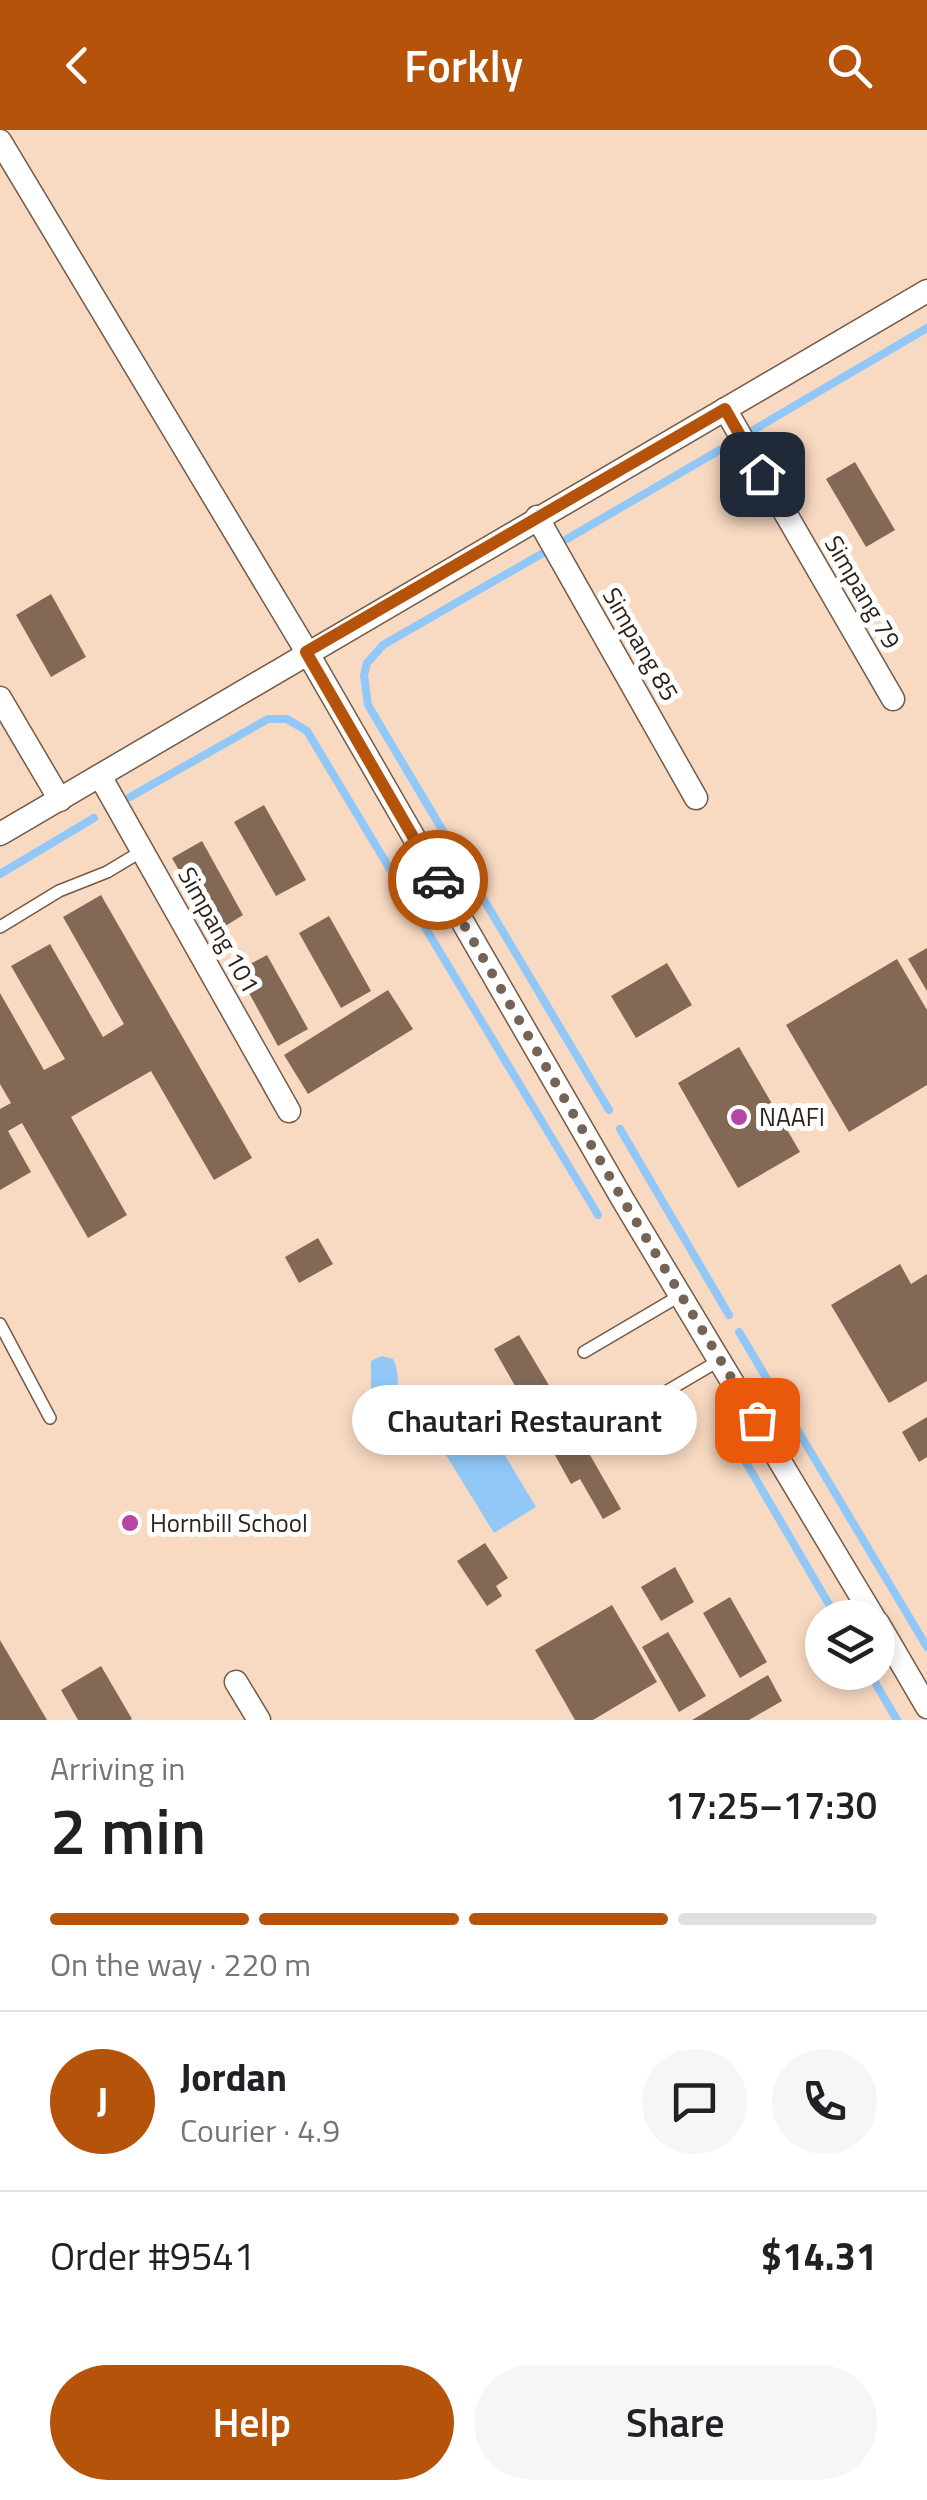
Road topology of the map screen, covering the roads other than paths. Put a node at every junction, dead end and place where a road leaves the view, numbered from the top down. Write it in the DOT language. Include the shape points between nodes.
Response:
graph roads {
  1 [pos="0,141"];
  2 [pos="927,291"];
  3 [pos="725,409"];
  4 [pos="538,518"];
  5 [pos="306,652"];
  6 [pos="0,698"];
  7 [pos="893,699"];
  8 [pos="100,776"];
  9 [pos="696,798"];
  10 [pos="60,800"];
  11 [pos="0,834"];
  12 [pos="142,851"];
  13 [pos="0,927"];
  14 [pos="289,1112"];
  15 [pos="681,1295"];
  16 [pos="0,1324"];
  17 [pos="584,1352"];
  18 [pos="720,1360"];
  19 [pos="623,1417"];
  20 [pos="50,1418"];
  21 [pos="864,1600"];
  22 [pos="895,1652"];
  23 [pos="236,1682"];
  24 [pos="927,1707"];
  25 [pos="259,1720"];
  1 -- 5 [label="street"];
  2 -- 3 [label="street"];
  3 -- 4 [label="street"];
  3 -- 7 [label="street, Simpang 79"];
  4 -- 5 [label="street"];
  4 -- 9 [label="street, Simpang 85"];
  5 -- 8 [label="street"];
  5 -- 15 [label="street"];
  6 -- 10 [label="street"];
  8 -- 10 [label="street"];
  8 -- 12 [label="street, Simpang 101"];
  10 -- 11 [label="street"];
  12 -- 13 [label="lane"];
  12 -- 14 [label="street, Simpang 101"];
  15 -- 17 [label="lane"];
  15 -- 18 [label="street"];
  16 -- 20 [label="lane"];
  18 -- 19 [label="lane"];
  18 -- 21 [label="street"];
  22 -- 24 [label="street"];
  23 -- 25 [label="street"];
}
